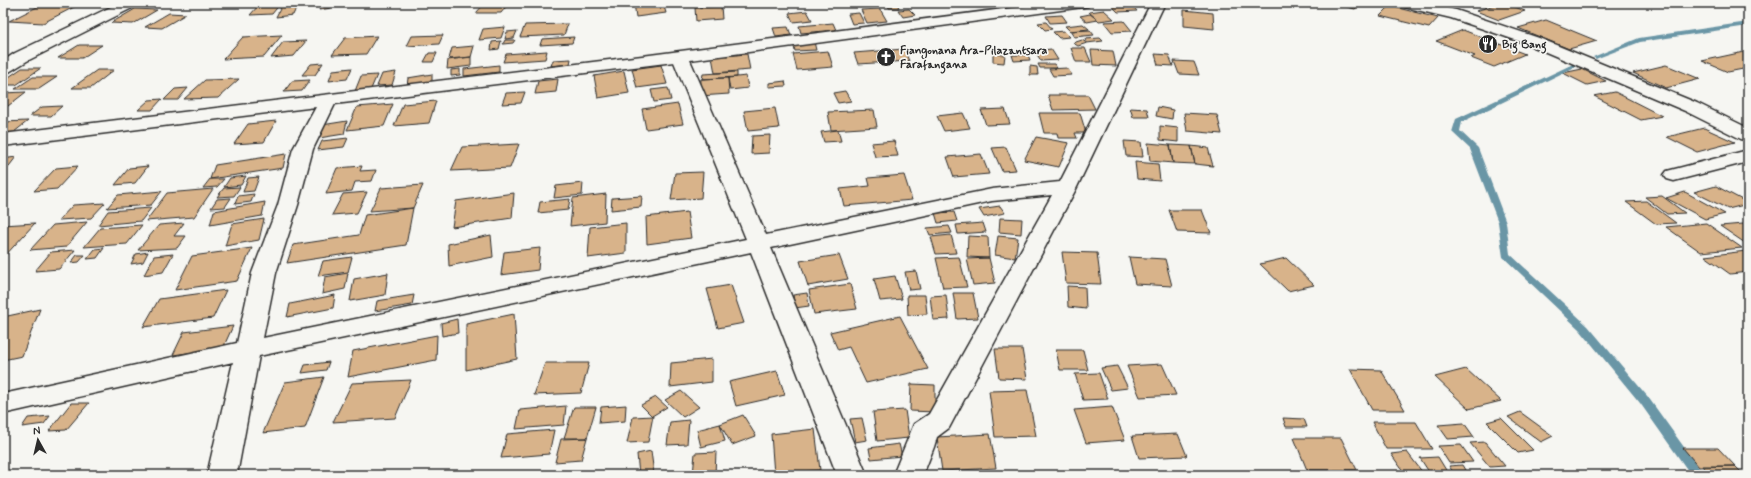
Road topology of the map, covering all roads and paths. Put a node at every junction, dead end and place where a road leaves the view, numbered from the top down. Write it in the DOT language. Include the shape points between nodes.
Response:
graph roads {
  1 [pos="131,3"];
  2 [pos="1083,3"];
  3 [pos="1158,3"];
  4 [pos="1405,3"];
  5 [pos="680,56"];
  6 [pos="3,68"];
  7 [pos="328,100"];
  8 [pos="1748,135"];
  9 [pos="3,140"];
  10 [pos="1748,156"];
  11 [pos="1674,175"];
  12 [pos="1067,188"];
  13 [pos="759,245"];
  14 [pos="247,350"];
  15 [pos="3,404"];
  16 [pos="222,475"];
  17 [pos="852,475"];
  18 [pos="908,475"];
  1 -- 6 [label="street"];
  2 -- 5 [label="street"];
  3 -- 12 [label="street"];
  4 -- 8 [label="street" via="1456,15 1533,41 1654,91"];
  5 -- 7 [label="street"];
  5 -- 13 [label="street"];
  7 -- 9 [label="street"];
  7 -- 14 [label="street" via="303,149 288,204 264,274"];
  10 -- 11 [label="street"];
  12 -- 13 [label="street" via="992,195"];
  12 -- 18 [label="street" via="938,421 924,431"];
  13 -- 14 [label="street"];
  13 -- 17 [label="street"];
  14 -- 15 [label="street"];
  14 -- 16 [label="street"];
}
